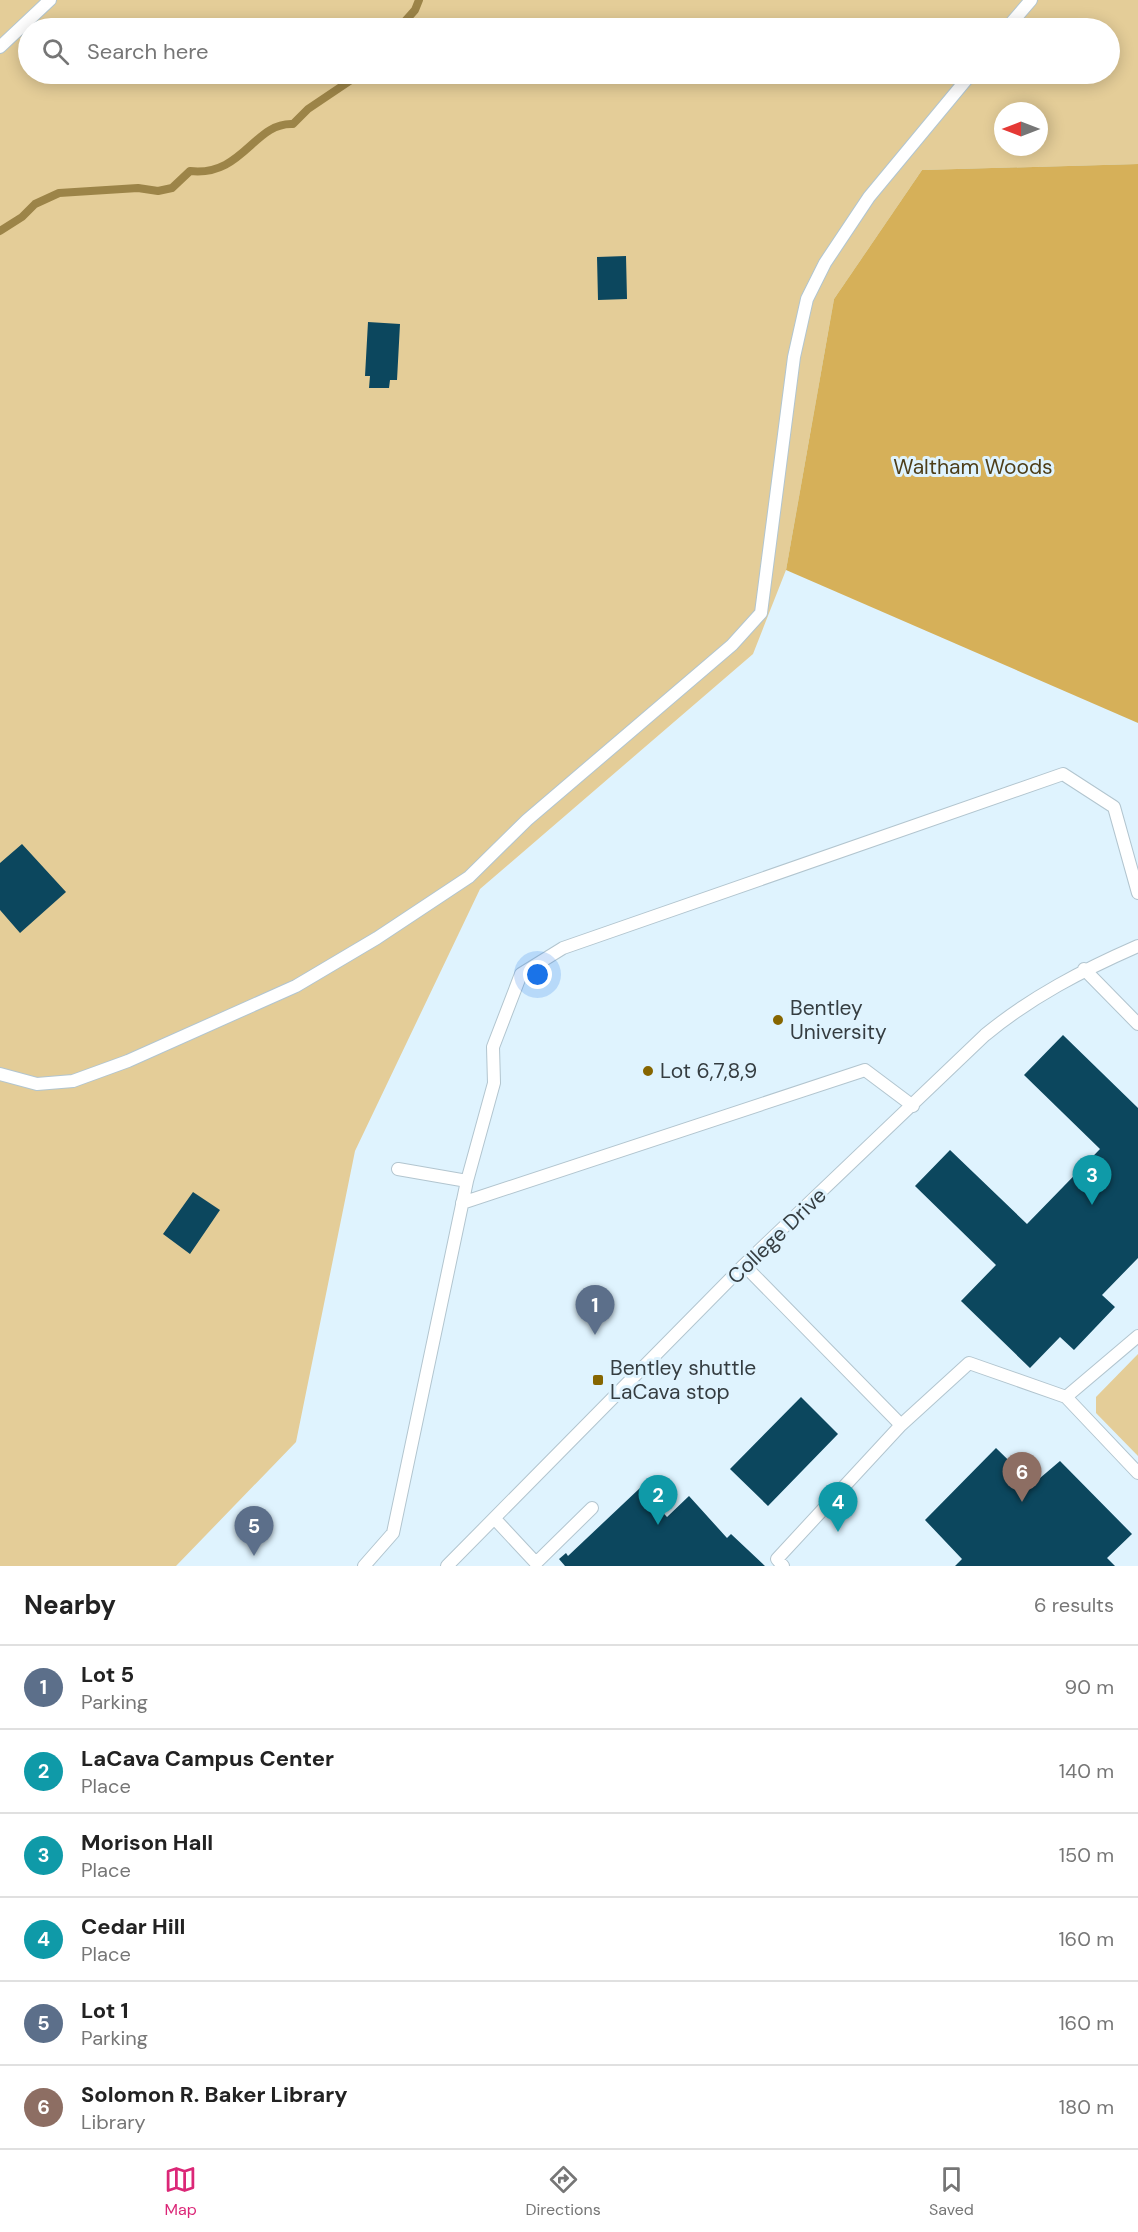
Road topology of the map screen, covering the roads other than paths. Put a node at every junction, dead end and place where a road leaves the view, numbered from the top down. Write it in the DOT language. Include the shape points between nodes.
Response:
graph roads {
  1 [pos="50,0"];
  2 [pos="1031,0"];
  3 [pos="31,18"];
  4 [pos="1016,18"];
  5 [pos="18,30"];
  6 [pos="0,47"];
  7 [pos="962,84"];
  8 [pos="1138,893"];
  9 [pos="1138,946"];
  10 [pos="1084,969"];
  11 [pos="1138,1023"];
  12 [pos="0,1074"];
  13 [pos="913,1106"];
  14 [pos="398,1169"];
  15 [pos="467,1181"];
  16 [pos="462,1203"];
  17 [pos="744,1265"];
  18 [pos="1138,1336"];
  19 [pos="1066,1397"];
  20 [pos="901,1425"];
  21 [pos="1138,1473"];
  22 [pos="592,1508"];
  23 [pos="495,1519"];
  24 [pos="536,1565"];
  25 [pos="364,1566"];
  26 [pos="447,1566"];
  27 [pos="783,1566"];
  1 -- 3 [label="lane"];
  2 -- 4 [label="lane"];
  5 -- 6 [label="lane"];
  7 -- 12 [label="lane" via="869,197 825,263 807,299 794,357 761,613 732,645 527,820 469,878 306,980 128,1061 73,1081 37,1084"];
  8 -- 15 [label="lane" via="1114,807 1063,774 563,948 520,974 493,1047 494,1083"];
  9 -- 10 [label="lane, College Drive"];
  10 -- 11 [label="lane"];
  10 -- 13 [label="lane, College Drive" via="1019,1007"];
  13 -- 16 [label="lane" via="865,1070"];
  13 -- 17 [label="lane, College Drive"];
  14 -- 15 [label="lane"];
  15 -- 16 [label="lane"];
  16 -- 25 [label="lane" via="393,1533"];
  17 -- 20 [label="lane"];
  17 -- 23 [label="lane, College Drive"];
  18 -- 19 [label="lane"];
  19 -- 20 [label="lane" via="969,1363"];
  19 -- 21 [label="lane"];
  20 -- 27 [label="lane" via="777,1559"];
  22 -- 24 [label="lane"];
  23 -- 24 [label="lane"];
  23 -- 26 [label="lane, College Drive"];
}
